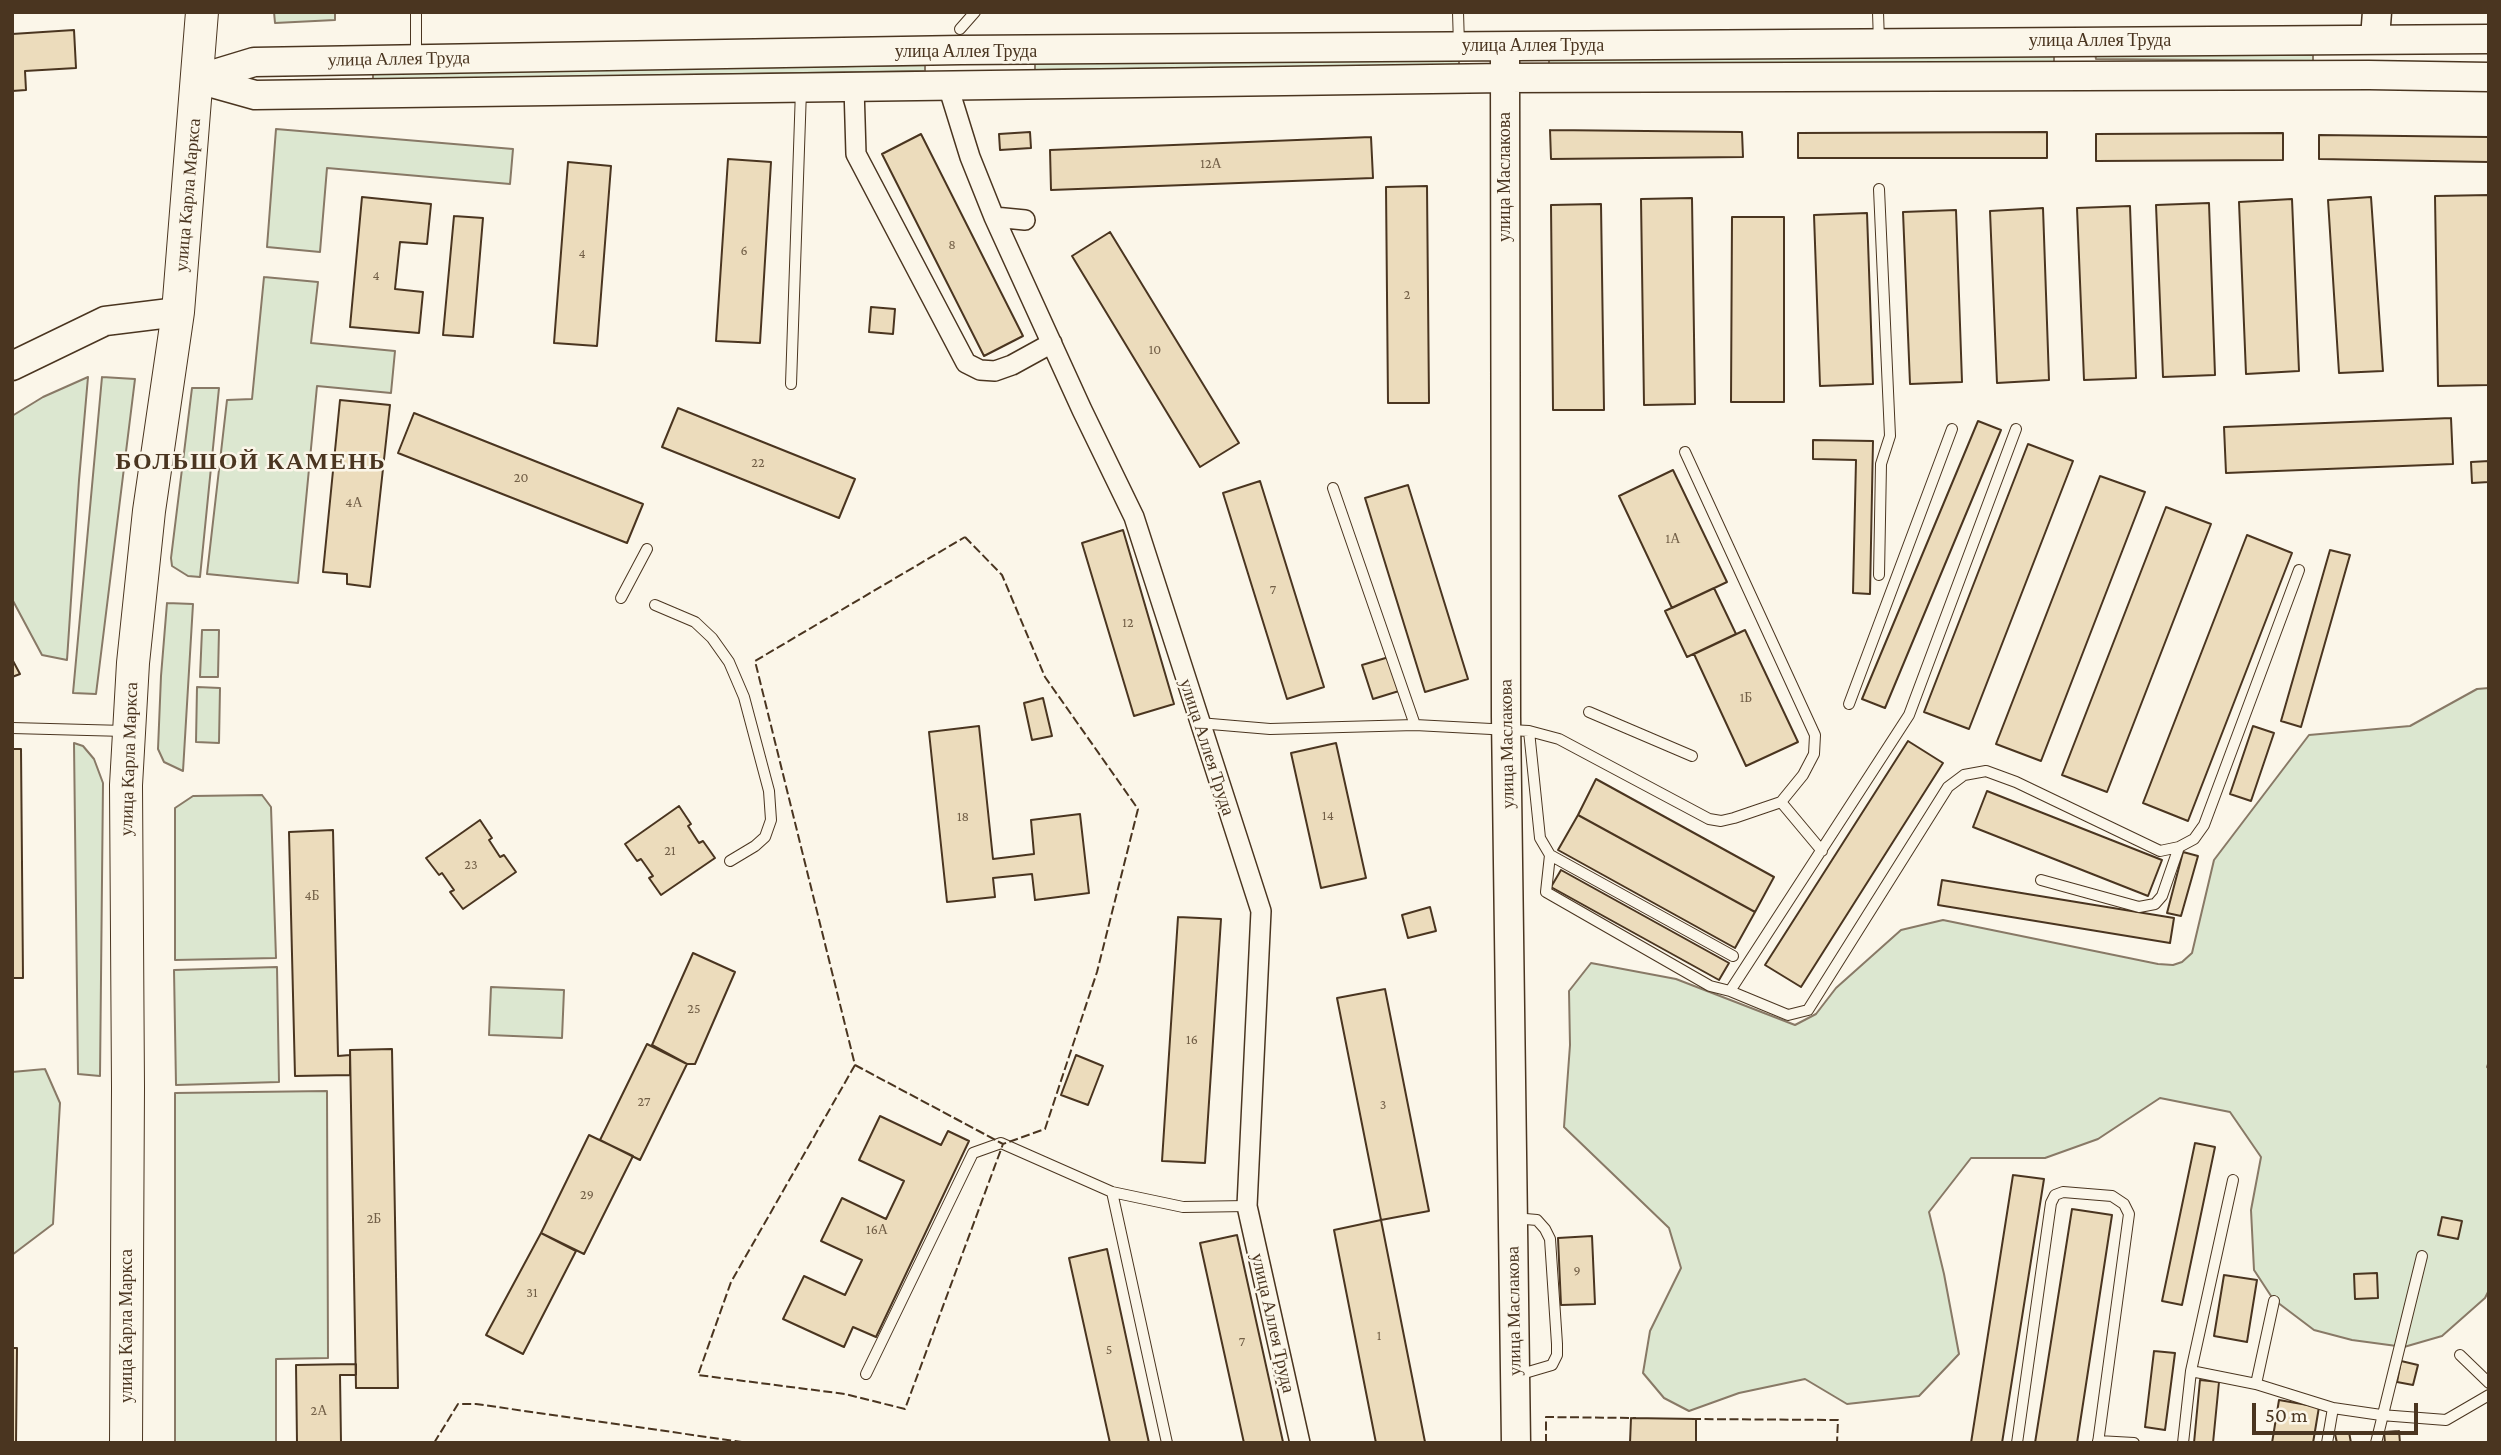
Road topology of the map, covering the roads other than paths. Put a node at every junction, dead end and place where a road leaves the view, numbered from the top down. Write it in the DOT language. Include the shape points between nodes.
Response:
graph roads {
  1 [pos="187,12"];
  2 [pos="202,12"];
  3 [pos="416,12"];
  4 [pos="975,12"];
  5 [pos="1458,12"];
  6 [pos="1878,12"];
  7 [pos="2376,25"];
  8 [pos="960,29"];
  9 [pos="2489,39"];
  10 [pos="1879,42"];
  11 [pos="1459,46"];
  12 [pos="1505,46"];
  13 [pos="416,59"];
  14 [pos="2489,77"];
  15 [pos="1505,78"];
  16 [pos="198,79"];
  17 [pos="948,86"];
  18 [pos="801,88"];
  19 [pos="854,88"];
  20 [pos="1879,189"];
  21 [pos="994,216"];
  22 [pos="1025,220"];
  23 [pos="178,312"];
  24 [pos="1052,343"];
  25 [pos="12,366"];
  26 [pos="791,384"];
  27 [pos="1952,429"];
  28 [pos="2015,429"];
  29 [pos="1685,452"];
  30 [pos="1333,488"];
  31 [pos="647,549"];
  32 [pos="2300,570"];
  33 [pos="1879,575"];
  34 [pos="621,598"];
  35 [pos="656,605"];
  36 [pos="1849,704"];
  37 [pos="1589,712"];
  38 [pos="1199,723"];
  39 [pos="1415,724"];
  40 [pos="12,728"];
  41 [pos="130,731"];
  42 [pos="1518,731"];
  43 [pos="1692,756"];
  44 [pos="1781,802"];
  45 [pos="2179,847"];
  46 [pos="1822,851"];
  47 [pos="1550,855"];
  48 [pos="730,861"];
  49 [pos="2041,880"];
  50 [pos="1733,956"];
  51 [pos="1730,991"];
  52 [pos="2233,1180"];
  53 [pos="1112,1192"];
  54 [pos="1247,1206"];
  55 [pos="1513,1218"];
  56 [pos="2422,1255"];
  57 [pos="2274,1301"];
  58 [pos="2460,1355"];
  59 [pos="2191,1371"];
  60 [pos="866,1374"];
  61 [pos="1515,1376"];
  62 [pos="2489,1383"];
  63 [pos="2256,1384"];
  64 [pos="2489,1395"];
  65 [pos="2333,1408"];
  66 [pos="2381,1415"];
  67 [pos="2098,1442"];
  68 [pos="125,1443"];
  69 [pos="1167,1443"];
  70 [pos="1300,1443"];
  71 [pos="1516,1443"];
  72 [pos="2017,1443"];
  73 [pos="2133,1443"];
  74 [pos="2183,1443"];
  75 [pos="2327,1443"];
  76 [pos="2376,1443"];
  1 -- 16 [label="main road, улица Карла Маркса"];
  2 -- 16 [label="main road, улица Карла Маркса"];
  3 -- 13 [label="lane"];
  4 -- 8 [label="lane"];
  5 -- 11 [label="lane"];
  6 -- 10 [label="lane"];
  7 -- 9 [label="street, улица Аллея Труда"];
  7 -- 10 [label="street, улица Аллея Труда"];
  10 -- 12 [label="street, улица Аллея Труда"];
  11 -- 12 [label="street, улица Аллея Труда"];
  11 -- 13 [label="street, улица Аллея Труда"];
  12 -- 15 [label="street, улица Маслакова"];
  13 -- 16 [label="street, улица Аллея Труда" via="254,62"];
  14 -- 15 [label="street, улица Аллея Труда"];
  15 -- 17 [label="street, улица Аллея Труда"];
  15 -- 42 [label="street, улица Маслакова"];
  16 -- 18 [label="street, улица Аллея Труда" via="255,95"];
  16 -- 23 [label="main road, улица Карла Маркса"];
  17 -- 19 [label="street, улица Аллея Труда"];
  17 -- 21 [label="street, улица Аллея Труда"];
  18 -- 19 [label="street, улица Аллея Труда"];
  18 -- 26 [label="lane"];
  19 -- 24 [label="street" via="856,154 966,363 995,371"];
  20 -- 33 [label="lane" via="1890,436 1881,464"];
  21 -- 22 [label="street"];
  21 -- 24 [label="street, улица Аллея Труда"];
  23 -- 25 [label="street" via="105,321"];
  23 -- 41 [label="main road, улица Карла Маркса" via="149,511"];
  24 -- 38 [label="street, улица Аллея Труда" via="1134,517"];
  27 -- 36 [label="lane"];
  28 -- 46 [label="lane" via="1909,715"];
  29 -- 44 [label="lane" via="1815,735 1814,754"];
  30 -- 39 [label="lane"];
  31 -- 34 [label="lane"];
  32 -- 45 [label="lane" via="2204,825 2194,839"];
  35 -- 48 [label="lane" via="695,622 712,638 729,662 744,697 769,791 771,820 765,837"];
  37 -- 43 [label="lane"];
  38 -- 39 [label="lane" via="1270,729"];
  38 -- 54 [label="street, улица Аллея Труда" via="1261,911"];
  39 -- 42 [label="lane"];
  40 -- 41 [label="lane"];
  41 -- 68 [label="main road, улица Карла Маркса" via="126,785"];
  42 -- 44 [label="lane" via="1559,739 1709,820 1734,818"];
  42 -- 47 [label="lane" via="1540,838"];
  42 -- 55 [label="street, улица Маслакова"];
  44 -- 46 [label="lane"];
  45 -- 49 [label="lane" via="2162,897 2155,904 2139,907"];
  45 -- 51 [label="lane" via="2160,851 1986,771 1964,775 1948,787 1808,1010 1788,1015"];
  46 -- 51 [label="lane"];
  47 -- 50 [label="lane"];
  47 -- 51 [label="lane" via="1545,888 1549,895 1710,986"];
  52 -- 59 [label="lane"];
  53 -- 54 [label="lane" via="1183,1207"];
  53 -- 60 [label="lane" via="1001,1143 973,1153"];
  53 -- 69 [label="lane"];
  54 -- 70 [label="street, улица Аллея Труда"];
  55 -- 61 [label="street, улица Маслакова"];
  55 -- 61 [label="lane" via="1537,1220 1549,1239 1557,1345 1552,1365"];
  56 -- 66 [label="lane"];
  57 -- 63 [label="lane"];
  58 -- 62 [label="lane"];
  59 -- 63 [label="lane"];
  59 -- 74 [label="lane"];
  61 -- 71 [label="street, улица Маслакова"];
  63 -- 65 [label="lane"];
  64 -- 66 [label="lane" via="2446,1420"];
  65 -- 66 [label="lane"];
  65 -- 75 [label="lane"];
  66 -- 76 [label="lane"];
  67 -- 72 [label="lane" via="2129,1214 2112,1196 2063,1192 2051,1203"];
  67 -- 73 [label="lane"];
}
